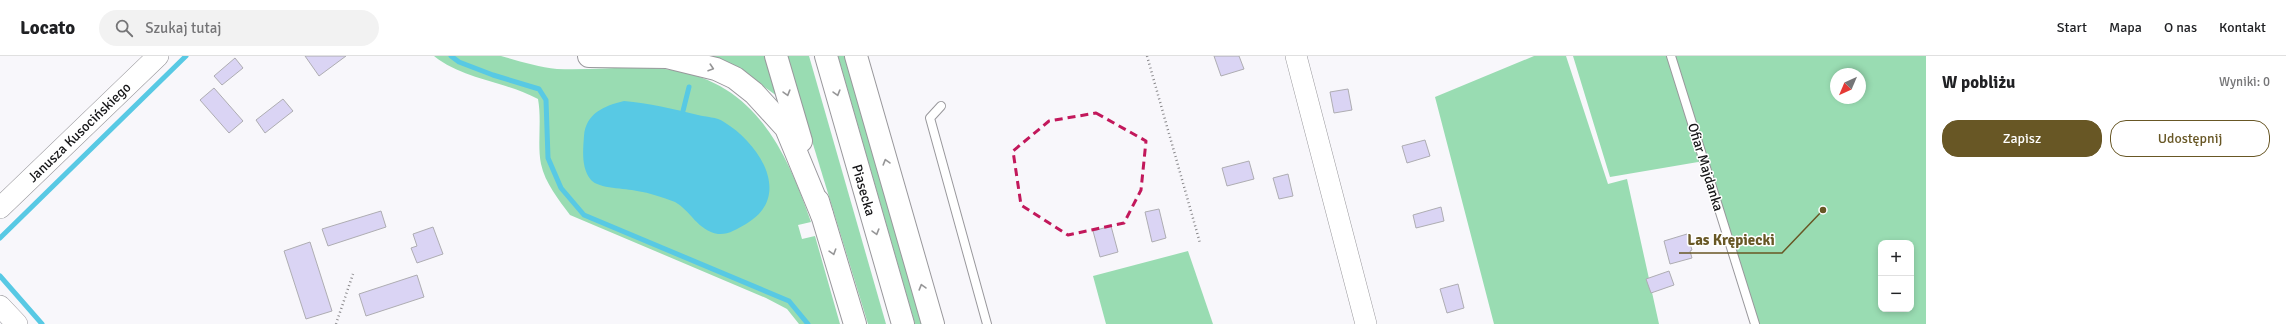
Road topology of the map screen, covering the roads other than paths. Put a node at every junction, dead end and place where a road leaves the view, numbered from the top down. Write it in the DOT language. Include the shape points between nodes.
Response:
graph roads {
  1 [pos="158,56"];
  2 [pos="589,56"];
  3 [pos="776,56"];
  4 [pos="826,56"];
  5 [pos="856,56"];
  6 [pos="860,56"];
  7 [pos="1296,56"];
  8 [pos="1671,56"];
  9 [pos="864,82"];
  10 [pos="941,106"];
  11 [pos="0,208"];
  12 [pos="822,215"];
  13 [pos="0,306"];
  14 [pos="17,324"];
  15 [pos="855,324"];
  16 [pos="903,324"];
  17 [pos="933,324"];
  18 [pos="987,324"];
  19 [pos="1366,324"];
  20 [pos="1755,324"];
  1 -- 11 [label="street, Janusza Kusocińskiego"];
  2 -- 12 [label="highway, one-way" via="667,57 716,69 735,78 759,98 786,128"];
  3 -- 12 [label="highway, one-way"];
  4 -- 16 [label="highway, Piasecka, one-way"];
  5 -- 9 [label="highway, Piasecka"];
  6 -- 9 [label="highway"];
  7 -- 19 [label="street"];
  8 -- 20 [label="lane, Ofiar Majdanka"];
  17 -- 9 [label="highway, Piasecka, one-way"];
  10 -- 18 [label="lane" via="930,118"];
  12 -- 15 [label="highway, one-way"];
  13 -- 14 [label="street"];
}
